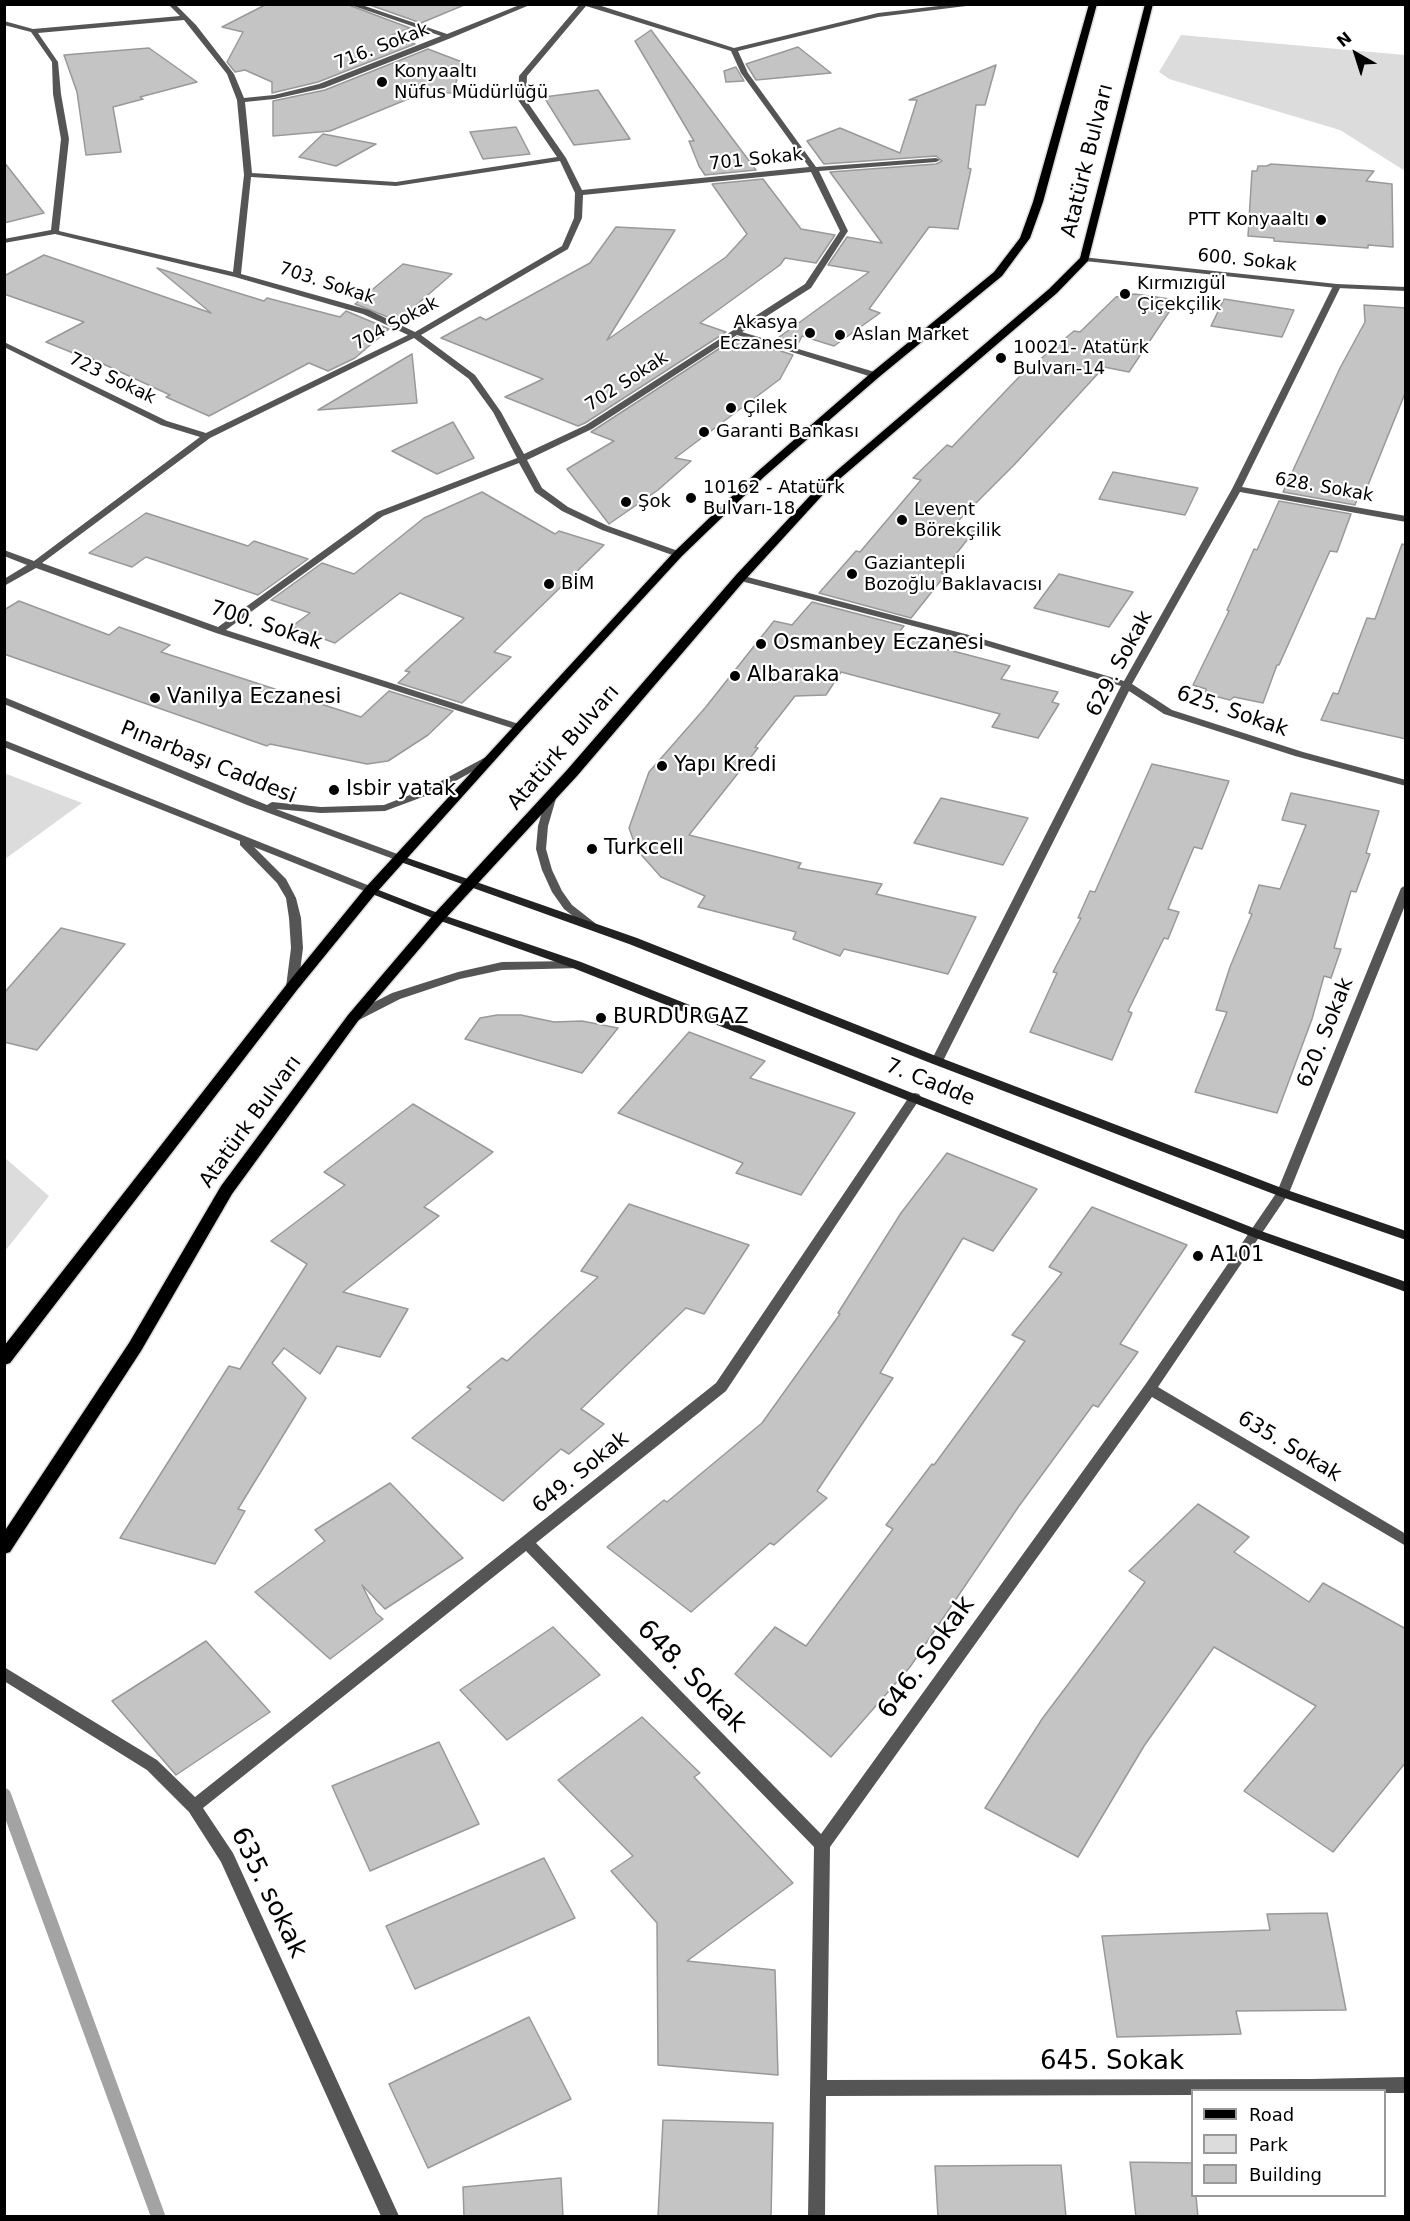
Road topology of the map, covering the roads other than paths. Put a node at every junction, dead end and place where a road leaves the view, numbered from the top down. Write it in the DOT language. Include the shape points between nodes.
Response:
graph roads {
  1 [pos="171,4"];
  2 [pos="351,4"];
  3 [pos="529,4"];
  4 [pos="585,4"];
  5 [pos="872,4"];
  6 [pos="979,4"];
  7 [pos="1094,4"];
  8 [pos="1149,4"];
  9 [pos="878,15"];
  10 [pos="186,18"];
  11 [pos="4,22"];
  12 [pos="33,31"];
  13 [pos="449,37"];
  14 [pos="734,50"];
  15 [pos="241,100"];
  16 [pos="562,158"];
  17 [pos="936,160"];
  18 [pos="814,169"];
  19 [pos="248,175"];
  20 [pos="579,194"];
  21 [pos="55,232"];
  22 [pos="4,241"];
  23 [pos="1085,259"];
  24 [pos="237,274"];
  25 [pos="1337,286"];
  26 [pos="1406,289"];
  27 [pos="734,332"];
  28 [pos="415,335"];
  29 [pos="4,344"];
  30 [pos="875,375"];
  31 [pos="207,436"];
  32 [pos="521,459"];
  33 [pos="1237,489"];
  34 [pos="1406,519"];
  35 [pos="4,553"];
  36 [pos="678,554"];
  37 [pos="35,564"];
  38 [pos="740,578"];
  39 [pos="4,583"];
  40 [pos="219,631"];
  41 [pos="1127,685"];
  42 [pos="4,700"];
  43 [pos="518,727"];
  44 [pos="4,743"];
  45 [pos="488,760"];
  46 [pos="1406,783"];
  47 [pos="552,795"];
  48 [pos="251,803"];
  49 [pos="238,838"];
  50 [pos="399,858"];
  51 [pos="471,883"];
  52 [pos="1406,888"];
  53 [pos="371,890"];
  54 [pos="439,917"];
  55 [pos="591,925"];
  56 [pos="576,965"];
  57 [pos="291,987"];
  58 [pos="353,1018"];
  59 [pos="937,1061"];
  60 [pos="915,1097"];
  61 [pos="1283,1193"];
  62 [pos="1257,1234"];
  63 [pos="1406,1236"];
  64 [pos="1406,1287"];
  65 [pos="4,1359"];
  66 [pos="1150,1389"];
  67 [pos="1406,1541"];
  68 [pos="526,1543"];
  69 [pos="4,1548"];
  70 [pos="4,1673"];
  71 [pos="194,1807"];
  72 [pos="822,1845"];
  73 [pos="1406,2085"];
  74 [pos="819,2088"];
  75 [pos="390,2217"];
  76 [pos="816,2217"];
  1 -- 10 [label="street"];
  2 -- 13 [label="street"];
  3 -- 13 [label="street, 716. Sokak"];
  4 -- 14 [label="street"];
  4 -- 16 [label="street" via="523,76 522,100"];
  5 -- 9 [label="street"];
  6 -- 9 [label="street"];
  7 -- 30 [label="main road, Atatürk Bulvarı" via="1025,238 998,274"];
  8 -- 23 [label="main road, Atatürk Bulvarı"];
  9 -- 14 [label="street"];
  10 -- 12 [label="street"];
  10 -- 15 [label="street" via="230,74"];
  11 -- 12 [label="street"];
  12 -- 21 [label="street" via="55,62 65,138"];
  13 -- 15 [label="street, 716. Sokak" via="321,86"];
  14 -- 18 [label="street, 702 Sokak" via="745,73"];
  15 -- 19 [label="street"];
  16 -- 19 [label="street" via="396,184"];
  16 -- 20 [label="street"];
  17 -- 18 [label="street, 701 Sokak"];
  18 -- 20 [label="street, 701 Sokak"];
  18 -- 27 [label="street, 702 Sokak" via="844,231 808,286"];
  19 -- 24 [label="street"];
  20 -- 28 [label="street, 704 Sokak" via="578,218 565,247"];
  21 -- 22 [label="street"];
  21 -- 24 [label="street, 703. Sokak"];
  23 -- 25 [label="street, 600. Sokak"];
  23 -- 38 [label="main road, Atatürk Bulvarı" via="1053,291 825,486"];
  24 -- 28 [label="street, 703. Sokak" via="366,312"];
  25 -- 26 [label="street, 600. Sokak"];
  25 -- 33 [label="street, 629. Sokak"];
  27 -- 30 [label="street"];
  27 -- 32 [label="street, 702 Sokak" via="589,427"];
  28 -- 31 [label="street, 704 Sokak"];
  28 -- 32 [label="street, 703. Sokak" via="472,377 497,412"];
  29 -- 31 [label="street, 723 Sokak" via="164,423"];
  30 -- 36 [label="main road, Atatürk Bulvarı" via="760,474"];
  31 -- 37 [label="street, 704 Sokak"];
  32 -- 36 [label="street, 703. Sokak" via="538,490 565,509"];
  32 -- 40 [label="street, 702 Sokak" via="380,514"];
  33 -- 34 [label="street, 628. Sokak"];
  33 -- 41 [label="street, 629. Sokak"];
  35 -- 37 [label="street, 700. Sokak"];
  36 -- 43 [label="main road, Atatürk Bulvarı"];
  37 -- 39 [label="street, 704 Sokak"];
  37 -- 40 [label="street, 700. Sokak"];
  38 -- 41 [label="street, 625. Sokak" via="966,637"];
  38 -- 47 [label="main road, Atatürk Bulvarı"];
  40 -- 43 [label="street, 700. Sokak"];
  41 -- 46 [label="street, 625. Sokak" via="1168,712"];
  41 -- 59 [label="street, 629. Sokak"];
  42 -- 48 [label="street, Pınarbaşı Caddesi"];
  43 -- 45 [label="main road, Atatürk Bulvarı"];
  44 -- 49 [label="street"];
  45 -- 48 [label="street" via="432,790 385,808 321,810"];
  45 -- 50 [label="main road, Atatürk Bulvarı"];
  47 -- 51 [label="main road, Atatürk Bulvarı"];
  47 -- 55 [label="street" via="541,849 547,870 568,907"];
  48 -- 50 [label="street, Pınarbaşı Caddesi"];
  49 -- 53 [label="street"];
  49 -- 57 [label="street" via="282,882 291,898 297,948"];
  50 -- 51 [label="main road, 7. Cadde"];
  50 -- 53 [label="main road, Atatürk Bulvarı"];
  51 -- 54 [label="main road, Atatürk Bulvarı"];
  51 -- 55 [label="main road, 7. Cadde"];
  52 -- 61 [label="street, 620. Sokak"];
  53 -- 54 [label="main road, 7. Cadde"];
  53 -- 57 [label="main road, Atatürk Bulvarı"];
  54 -- 56 [label="main road, 7. Cadde"];
  54 -- 58 [label="main road, Atatürk Bulvarı"];
  55 -- 59 [label="main road, 7. Cadde"];
  56 -- 58 [label="street" via="502,966 458,976 396,996"];
  56 -- 60 [label="main road, 7. Cadde"];
  57 -- 65 [label="main road, Atatürk Bulvarı"];
  58 -- 69 [label="main road, Atatürk Bulvarı" via="226,1190 135,1347"];
  59 -- 61 [label="main road, 7. Cadde"];
  60 -- 62 [label="main road, 7. Cadde"];
  60 -- 68 [label="street, 649. Sokak" via="721,1387"];
  61 -- 62 [label="street, 646. Sokak"];
  61 -- 63 [label="main road, 7. Cadde"];
  62 -- 64 [label="main road, 7. Cadde"];
  62 -- 66 [label="street, 646. Sokak"];
  66 -- 67 [label="street, 635. Sokak"];
  66 -- 72 [label="street, 646. Sokak"];
  68 -- 71 [label="street, 649. Sokak"];
  68 -- 72 [label="street, 648. Sokak"];
  70 -- 71 [label="street, 635. sokak" via="152,1765"];
  71 -- 75 [label="street, 635. sokak" via="227,1858"];
  72 -- 74 [label="street"];
  73 -- 74 [label="street, 645. Sokak"];
  74 -- 76 [label="street"];
}
